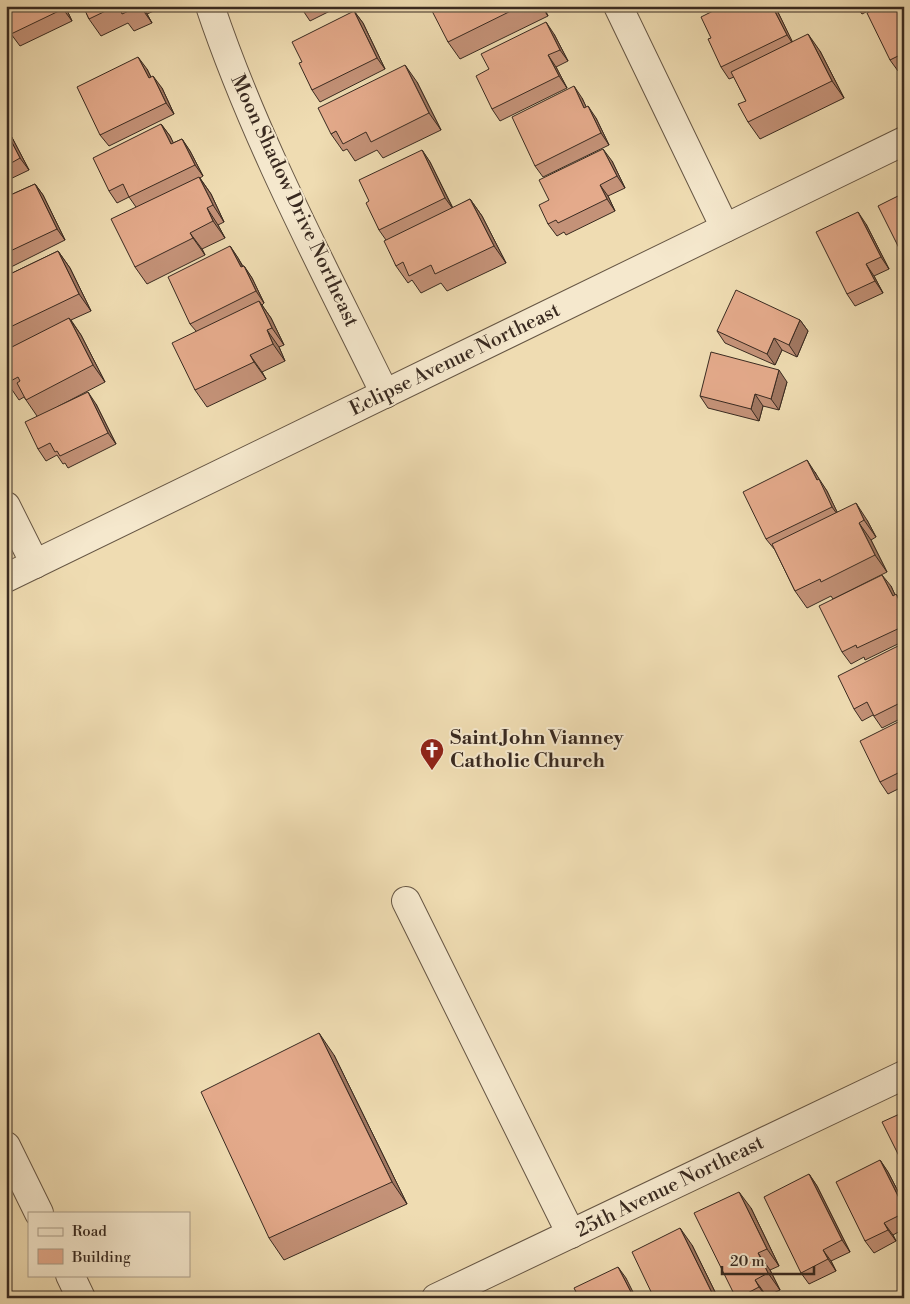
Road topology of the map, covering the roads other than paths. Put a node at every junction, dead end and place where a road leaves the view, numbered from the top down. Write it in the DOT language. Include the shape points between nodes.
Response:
graph roads {
  1 [pos="210,6"];
  2 [pos="618,6"];
  3 [pos="904,141"];
  4 [pos="725,228"];
  5 [pos="385,394"];
  6 [pos="6,506"];
  7 [pos="35,564"];
  8 [pos="6,578"];
  9 [pos="406,901"];
  10 [pos="904,1075"];
  11 [pos="6,1146"];
  12 [pos="39,1212"];
  13 [pos="571,1234"];
  14 [pos="70,1276"];
  15 [pos="81,1298"];
  16 [pos="436,1298"];
  1 -- 5 [label="street, Moon Shadow Drive Northeast" via="222,43 274,165"];
  2 -- 4 [label="street"];
  3 -- 4 [label="street, Eclipse Avenue Northeast"];
  4 -- 5 [label="street, Eclipse Avenue Northeast"];
  5 -- 7 [label="street, Eclipse Avenue Northeast"];
  6 -- 7 [label="street"];
  7 -- 8 [label="street, Eclipse Avenue Northeast"];
  9 -- 13 [label="street"];
  10 -- 13 [label="street, 25th Avenue Northeast"];
  11 -- 12 [label="street"];
  13 -- 16 [label="street, 25th Avenue Northeast"];
  14 -- 15 [label="street"];
}
